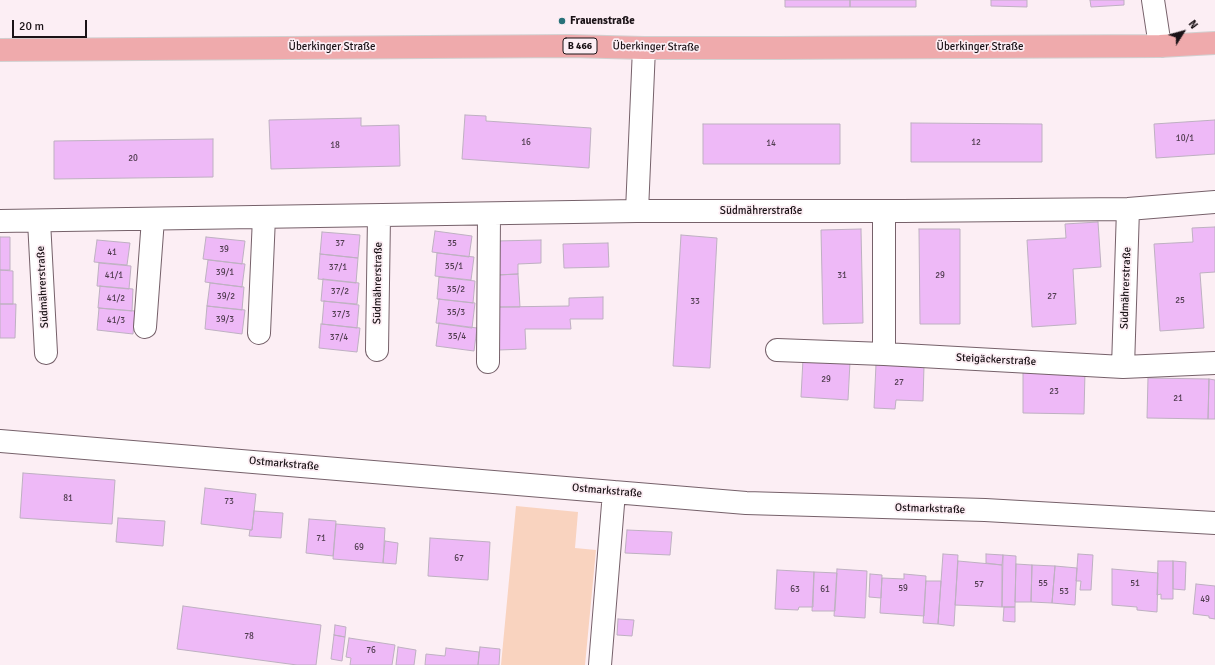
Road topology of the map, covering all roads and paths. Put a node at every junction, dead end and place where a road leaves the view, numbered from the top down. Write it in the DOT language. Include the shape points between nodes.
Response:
graph roads {
  1 [pos="1153,0"];
  2 [pos="1215,43"];
  3 [pos="1160,46"];
  4 [pos="644,48"];
  5 [pos="0,50"];
  6 [pos="1215,202"];
  7 [pos="1128,208"];
  8 [pos="637,211"];
  9 [pos="884,211"];
  10 [pos="489,214"];
  11 [pos="379,216"];
  12 [pos="264,217"];
  13 [pos="153,219"];
  14 [pos="0,221"];
  15 [pos="39,221"];
  16 [pos="145,327"];
  17 [pos="259,333"];
  18 [pos="376,350"];
  19 [pos="776,350"];
  20 [pos="46,353"];
  21 [pos="884,354"];
  22 [pos="488,362"];
  23 [pos="1215,363"];
  24 [pos="1123,367"];
  25 [pos="0,441"];
  26 [pos="614,492"];
  27 [pos="1215,523"];
  28 [pos="600,665"];
  1 -- 3 [label="street"];
  2 -- 3 [label="main road, Überkinger Straße / B 466"];
  3 -- 4 [label="main road, Überkinger Straße / B 466"];
  4 -- 5 [label="main road, Überkinger Straße / B 466" via="570,46"];
  4 -- 8 [label="street"];
  6 -- 7 [label="street, Südmährerstraße"];
  7 -- 9 [label="street, Südmährerstraße"];
  7 -- 24 [label="street, Südmährerstraße"];
  8 -- 9 [label="street, Südmährerstraße"];
  8 -- 10 [label="street, Südmährerstraße"];
  9 -- 21 [label="street"];
  10 -- 11 [label="street, Südmährerstraße"];
  10 -- 22 [label="street"];
  11 -- 12 [label="street, Südmährerstraße"];
  11 -- 18 [label="street, Südmährerstraße"];
  12 -- 13 [label="street, Südmährerstraße"];
  12 -- 17 [label="street"];
  13 -- 15 [label="street, Südmährerstraße"];
  13 -- 16 [label="street"];
  14 -- 15 [label="street, Südmährerstraße"];
  15 -- 20 [label="street, Südmährerstraße"];
  19 -- 21 [label="street, Steigäckerstraße"];
  21 -- 24 [label="street, Steigäckerstraße"];
  23 -- 24 [label="street, Steigäckerstraße"];
  25 -- 26 [label="street, Ostmarkstraße"];
  26 -- 27 [label="street, Ostmarkstraße" via="746,503 985,510"];
  26 -- 28 [label="street"];
}
